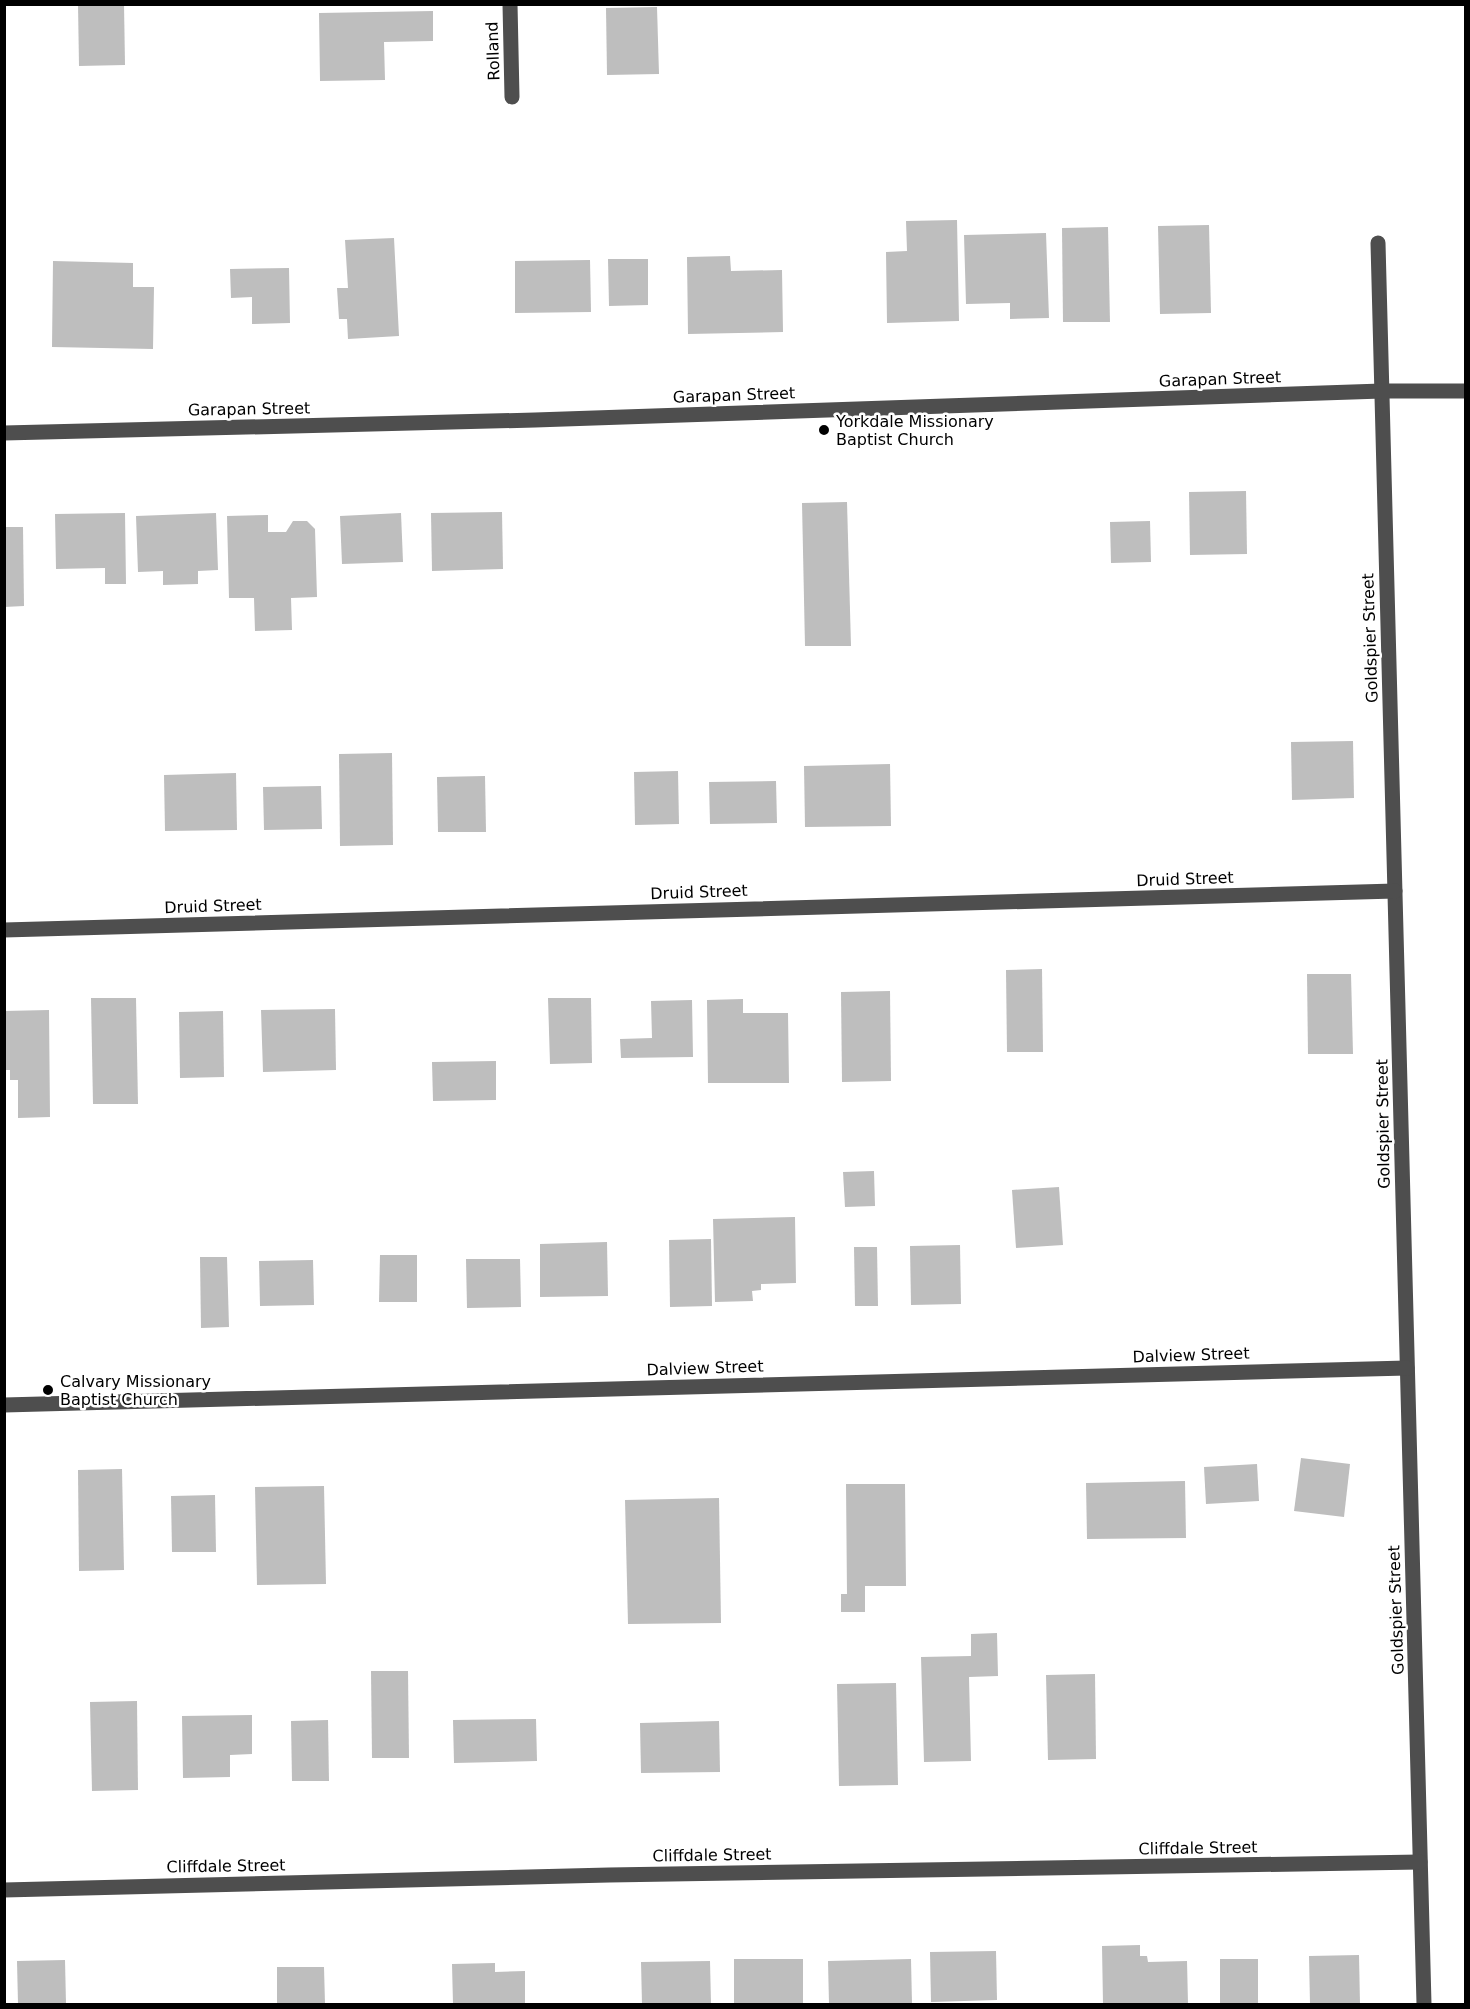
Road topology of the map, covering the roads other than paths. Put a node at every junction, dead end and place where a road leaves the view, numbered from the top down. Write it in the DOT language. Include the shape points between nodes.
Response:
graph roads {
  1 [pos="510,4"];
  2 [pos="512,97"];
  3 [pos="1378,243"];
  4 [pos="1382,391"];
  5 [pos="1466,391"];
  6 [pos="4,433"];
  7 [pos="1395,891"];
  8 [pos="4,930"];
  9 [pos="1407,1368"];
  10 [pos="4,1405"];
  11 [pos="1420,1862"];
  12 [pos="4,1890"];
  13 [pos="1424,2004"];
  1 -- 2 [label="street, Rolland"];
  3 -- 4 [label="street, Goldspier Street"];
  4 -- 5 [label="street, Garapan Street"];
  4 -- 6 [label="street, Garapan Street" via="536,420"];
  4 -- 7 [label="street, Goldspier Street"];
  7 -- 8 [label="street, Druid Street"];
  7 -- 9 [label="street, Goldspier Street"];
  9 -- 10 [label="street, Dalview Street"];
  9 -- 11 [label="street, Goldspier Street"];
  11 -- 12 [label="street, Cliffdale Street" via="609,1875"];
  11 -- 13 [label="street, Goldspier Street"];
}
